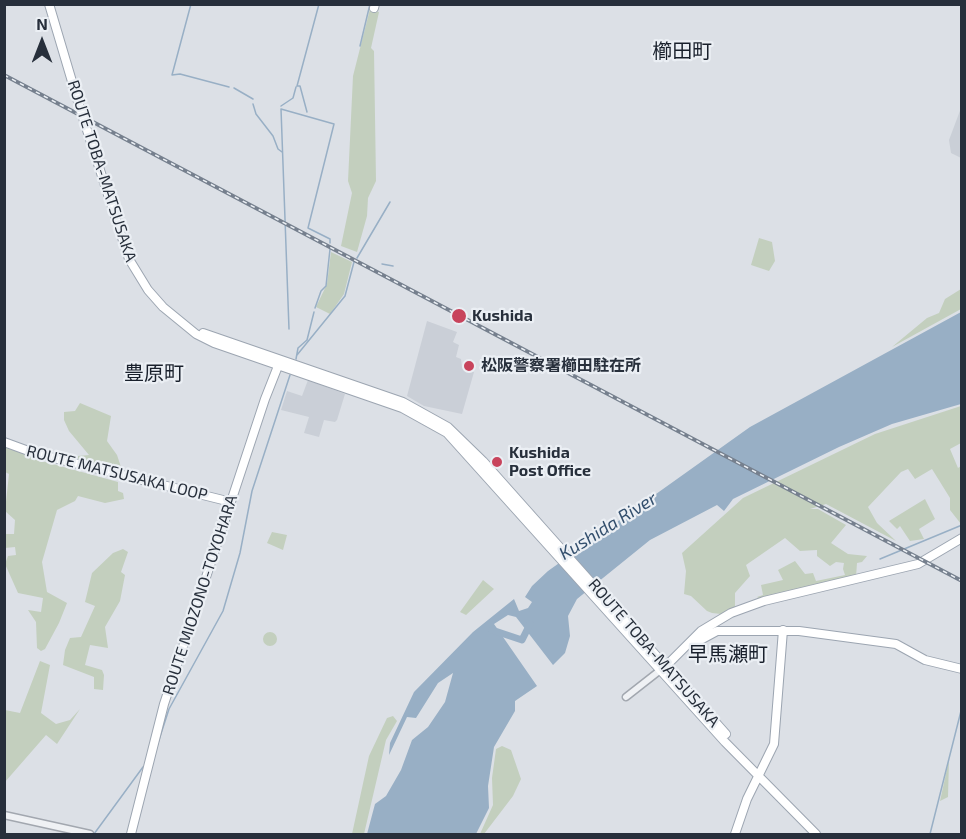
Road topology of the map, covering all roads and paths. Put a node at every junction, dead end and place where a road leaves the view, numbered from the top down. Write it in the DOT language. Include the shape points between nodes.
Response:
graph roads {
  1 [pos="49,4"];
  2 [pos="279,362"];
  3 [pos="4,442"];
  4 [pos="231,502"];
  5 [pos="962,538"];
  6 [pos="783,630"];
  7 [pos="682,652"];
  8 [pos="662,666"];
  9 [pos="962,669"];
  10 [pos="626,697"];
  11 [pos="758,776"];
  12 [pos="4,814"];
  13 [pos="90,834"];
  14 [pos="131,834"];
  15 [pos="735,834"];
  16 [pos="816,834"];
  1 -- 2 [label="main road, ROUTE TOBA-MATSUSAKA, bridge" via="129,259 156,300 182,322"];
  2 -- 4 [label="main road, ROUTE MIOZONO-TOYOHARA"];
  2 -- 8 [label="main road, ROUTE TOBA-MATSUSAKA" via="403,402 438,419 465,441"];
  3 -- 4 [label="main road, ROUTE MATSUSAKA LOOP" via="54,459"];
  4 -- 14 [label="main road, ROUTE MIOZONO-TOYOHARA" via="164,704"];
  5 -- 7 [label="main road" via="918,564 741,609 706,628"];
  6 -- 7 [label="main road" via="717,631"];
  6 -- 9 [label="main road" via="896,644 925,660"];
  6 -- 11 [label="main road" via="774,739"];
  7 -- 8 [label="main road"];
  8 -- 10 [label="street"];
  8 -- 11 [label="main road, ROUTE TOBA-MATSUSAKA"];
  11 -- 15 [label="main road"];
  11 -- 16 [label="main road, ROUTE TOBA-MATSUSAKA"];
  12 -- 13 [label="street"];
}
